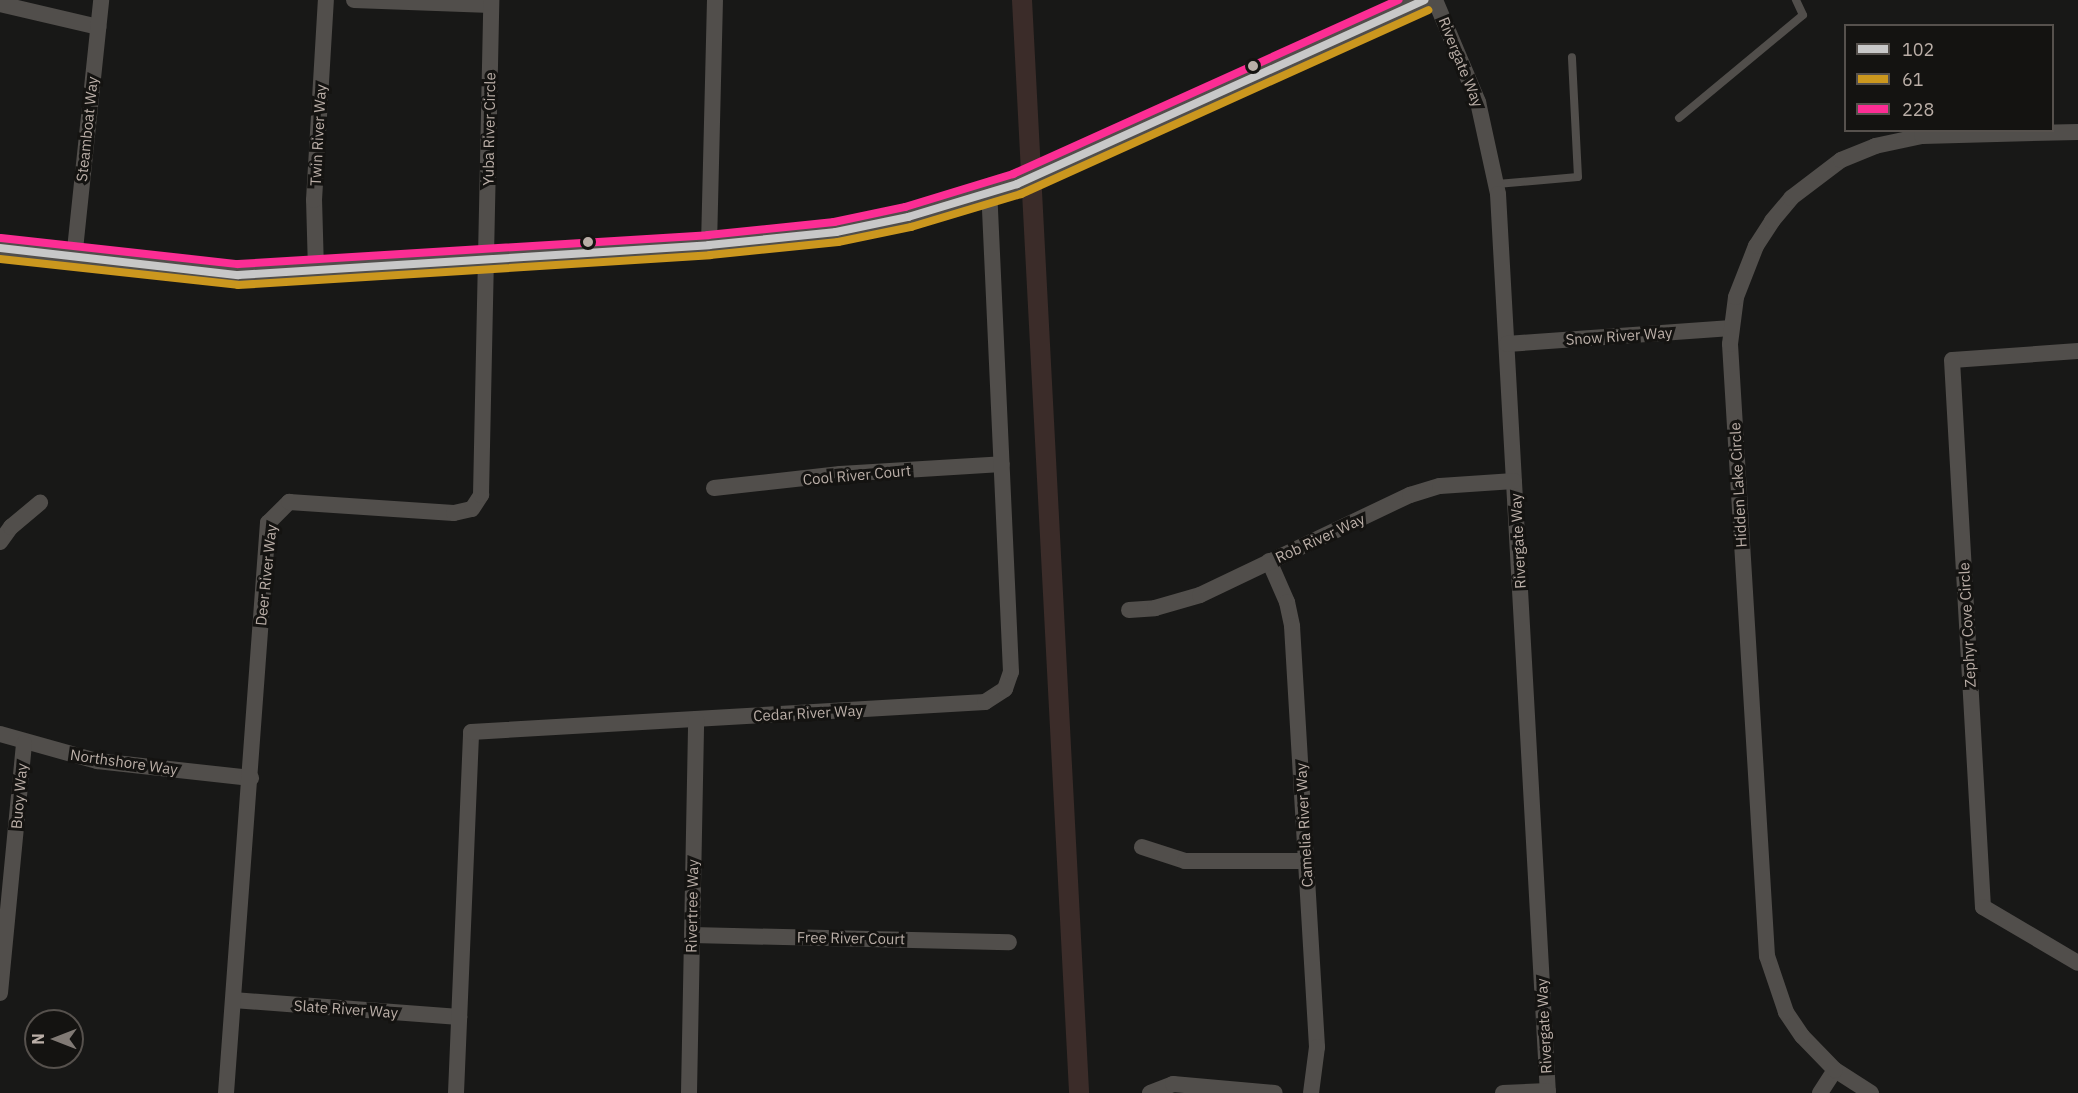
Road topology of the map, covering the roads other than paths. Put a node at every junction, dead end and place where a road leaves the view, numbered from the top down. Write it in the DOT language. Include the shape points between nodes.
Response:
graph roads {
  1 [pos="101,0"];
  2 [pos="326,0"];
  3 [pos="354,0"];
  4 [pos="715,0"];
  5 [pos="1424,0"];
  6 [pos="1435,0"];
  7 [pos="1796,0"];
  8 [pos="491,3"];
  9 [pos="0,4"];
  10 [pos="98,27"];
  11 [pos="1572,57"];
  12 [pos="1679,118"];
  13 [pos="2078,132"];
  14 [pos="1497,184"];
  15 [pos="989,194"];
  16 [pos="709,245"];
  17 [pos="0,248"];
  18 [pos="74,258"];
  19 [pos="486,258"];
  20 [pos="316,270"];
  21 [pos="1731,328"];
  22 [pos="1507,344"];
  23 [pos="2078,351"];
  24 [pos="1002,464"];
  25 [pos="1514,481"];
  26 [pos="714,488"];
  27 [pos="40,502"];
  28 [pos="0,542"];
  29 [pos="1269,561"];
  30 [pos="1129,610"];
  31 [pos="696,719"];
  32 [pos="0,734"];
  33 [pos="24,743"];
  34 [pos="251,778"];
  35 [pos="1142,847"];
  36 [pos="1306,861"];
  37 [pos="692,935"];
  38 [pos="1009,942"];
  39 [pos="2078,963"];
  40 [pos="0,985"];
  41 [pos="233,1000"];
  42 [pos="459,1017"];
  43 [pos="1835,1070"];
  44 [pos="1548,1092"];
  45 [pos="226,1093"];
  46 [pos="456,1093"];
  47 [pos="689,1093"];
  48 [pos="1150,1093"];
  49 [pos="1275,1093"];
  50 [pos="1311,1093"];
  51 [pos="1503,1093"];
  52 [pos="1820,1093"];
  53 [pos="1871,1093"];
  1 -- 10 [label="street, Steamboat Way"];
  2 -- 20 [label="street, Twin River Way" via="314,200"];
  3 -- 8 [label="street"];
  4 -- 16 [label="street"];
  5 -- 15 [label="street"];
  6 -- 14 [label="street, Rivergate Way" via="1478,102"];
  7 -- 12 [label="lane" via="1803,15"];
  8 -- 19 [label="street, Yuba River Circle"];
  9 -- 10 [label="street"];
  10 -- 18 [label="street, Steamboat Way"];
  11 -- 14 [label="lane" via="1578,177"];
  13 -- 21 [label="street, Hidden Lake Circle" via="1922,136 1875,146 1841,160 1791,198 1772,220 1745,269"];
  14 -- 22 [label="street, Rivergate Way"];
  15 -- 16 [label="street" via="836,232"];
  15 -- 24 [label="street, Cedar River Way"];
  16 -- 19 [label="street"];
  17 -- 18 [label="street"];
  18 -- 20 [label="street" via="238,275"];
  19 -- 20 [label="street"];
  19 -- 34 [label="street, Deer River Way" via="480,495 472,509 454,513 289,502 277,509 268,522"];
  21 -- 22 [label="street, Snow River Way"];
  21 -- 43 [label="street, Hidden Lake Circle" via="1767,956 1786,1011 1802,1036"];
  22 -- 25 [label="street, Rivergate Way"];
  23 -- 39 [label="street, Zephyr Cove Circle" via="1952,360 1983,907"];
  24 -- 26 [label="street, Cool River Court" via="840,474"];
  24 -- 31 [label="street, Cedar River Way" via="1011,672 1005,689 997,697 985,702"];
  25 -- 29 [label="street, Rob River Way" via="1440,486 1410,495"];
  25 -- 44 [label="street, Rivergate Way"];
  27 -- 28 [label="street"];
  29 -- 30 [label="street, Rob River Way" via="1181,602"];
  29 -- 36 [label="street, Camelia River Way" via="1281,584 1292,626"];
  31 -- 37 [label="street, Rivertree Way"];
  31 -- 42 [label="street, Cedar River Way" via="471,732"];
  32 -- 33 [label="street, Northshore Way"];
  33 -- 34 [label="street, Northshore Way" via="97,761"];
  33 -- 40 [label="street, Buoy Way"];
  34 -- 41 [label="street, Deer River Way"];
  35 -- 36 [label="street" via="1185,861"];
  36 -- 50 [label="street, Camelia River Way" via="1317,1047"];
  37 -- 38 [label="street, Free River Court"];
  37 -- 47 [label="street, Rivertree Way"];
  41 -- 42 [label="street, Slate River Way"];
  41 -- 45 [label="street, Deer River Way"];
  42 -- 46 [label="street, Cedar River Way"];
  43 -- 52 [label="street"];
  43 -- 53 [label="street, Hidden Lake Circle"];
  44 -- 51 [label="street"];
  48 -- 49 [label="street" via="1173,1084"];
}
